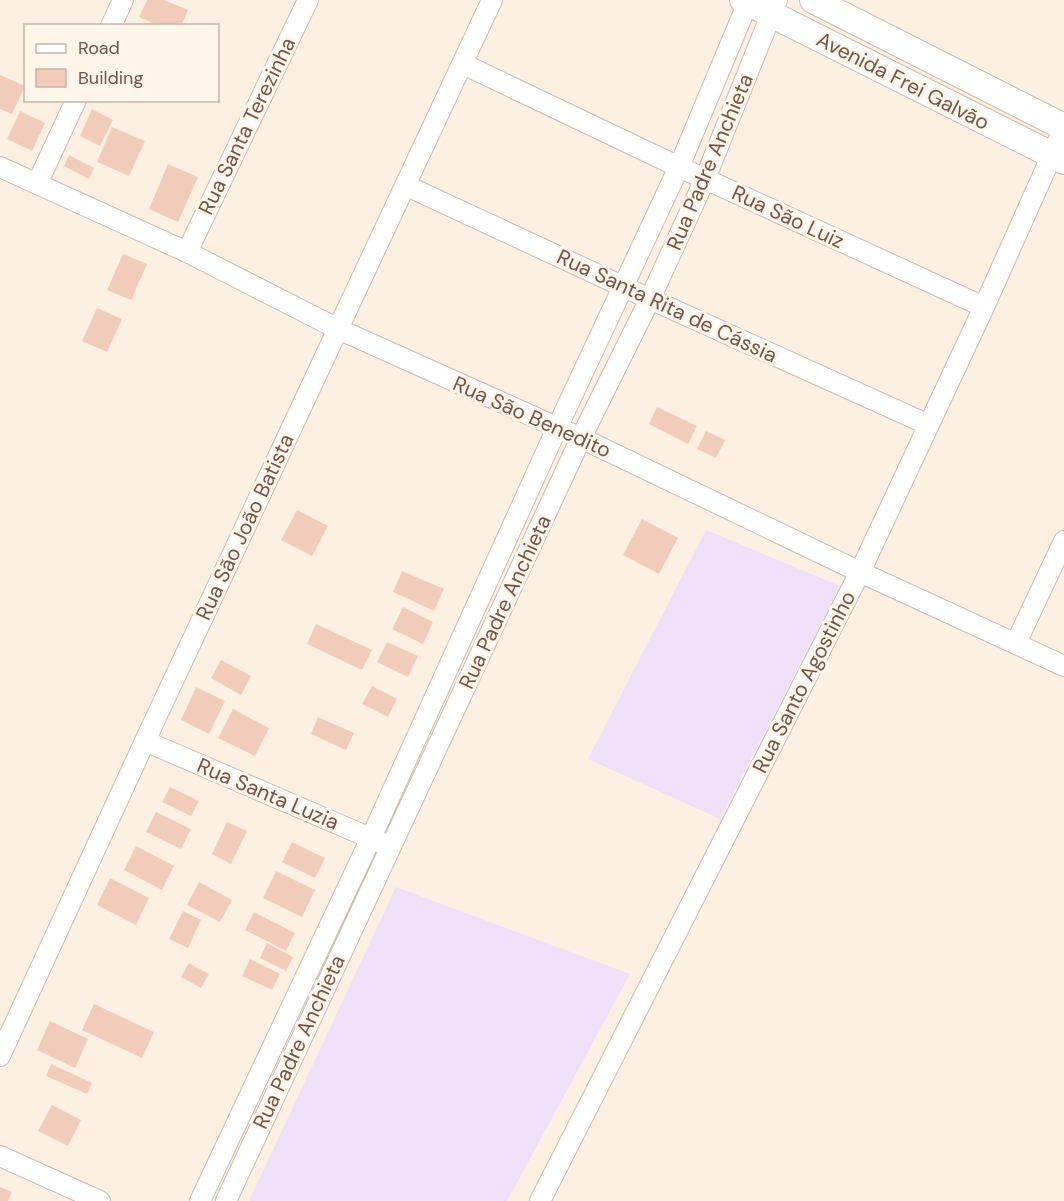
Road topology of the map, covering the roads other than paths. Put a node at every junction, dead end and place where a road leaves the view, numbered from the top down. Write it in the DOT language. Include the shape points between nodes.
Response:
graph roads {
  1 [pos="123,0"];
  2 [pos="308,0"];
  3 [pos="492,0"];
  4 [pos="813,0"];
  5 [pos="746,1"];
  6 [pos="775,8"];
  7 [pos="112,24"];
  8 [pos="463,64"];
  9 [pos="75,102"];
  10 [pos="1064,127"];
  11 [pos="1058,158"];
  12 [pos="0,166"];
  13 [pos="680,167"];
  14 [pos="705,179"];
  15 [pos="37,184"];
  16 [pos="406,186"];
  17 [pos="187,252"];
  18 [pos="623,286"];
  19 [pos="650,299"];
  20 [pos="984,307"];
  21 [pos="338,329"];
  22 [pos="929,425"];
  23 [pos="557,428"];
  24 [pos="581,438"];
  25 [pos="1064,541"];
  26 [pos="860,572"];
  27 [pos="1016,643"];
  28 [pos="1064,666"];
  29 [pos="145,741"];
  30 [pos="371,838"];
  31 [pos="390,846"];
  32 [pos="0,1056"];
  33 [pos="0,1156"];
  34 [pos="100,1201"];
  35 [pos="200,1201"];
  36 [pos="226,1201"];
  37 [pos="540,1201"];
  1 -- 7 [label="street"];
  2 -- 17 [label="street, Rua Santa Terezinha"];
  3 -- 8 [label="street, Rua São João Batista"];
  4 -- 10 [label="street, Avenida Frei Galvão"];
  5 -- 6 [label="street, Avenida Frei Galvão"];
  5 -- 13 [label="street, Rua Padre Anchieta"];
  6 -- 11 [label="street, Avenida Frei Galvão"];
  6 -- 14 [label="street, Rua Padre Anchieta"];
  8 -- 13 [label="street, Rua São Luiz"];
  8 -- 16 [label="street, Rua São João Batista"];
  9 -- 15 [label="street"];
  10 -- 11 [label="street, Rua Santo Agostinho"];
  11 -- 20 [label="street, Rua Santo Agostinho"];
  12 -- 15 [label="street, Rua São Benedito"];
  13 -- 14 [label="street, Rua São Luiz"];
  13 -- 18 [label="street, Rua Padre Anchieta"];
  14 -- 19 [label="street, Rua Padre Anchieta"];
  14 -- 20 [label="street, Rua São Luiz"];
  15 -- 17 [label="street, Rua São Benedito"];
  16 -- 18 [label="street, Rua Santa Rita de Cássia"];
  16 -- 21 [label="street, Rua São João Batista"];
  17 -- 21 [label="street, Rua São Benedito"];
  18 -- 19 [label="street, Rua Santa Rita de Cássia"];
  18 -- 23 [label="street, Rua Padre Anchieta"];
  19 -- 22 [label="street, Rua Santa Rita de Cássia"];
  19 -- 24 [label="street, Rua Padre Anchieta"];
  20 -- 22 [label="street, Rua Santo Agostinho"];
  21 -- 23 [label="street, Rua São Benedito"];
  21 -- 29 [label="street, Rua São João Batista"];
  22 -- 26 [label="street, Rua Santo Agostinho"];
  23 -- 24 [label="street, Rua São Benedito"];
  23 -- 30 [label="street, Rua Padre Anchieta"];
  24 -- 26 [label="street, Rua São Benedito"];
  24 -- 31 [label="street, Rua Padre Anchieta"];
  25 -- 27 [label="street"];
  26 -- 27 [label="street, Rua São Benedito"];
  26 -- 37 [label="street, Rua Santo Agostinho"];
  27 -- 28 [label="street, Rua São Benedito"];
  29 -- 30 [label="street, Rua Santa Luzia"];
  29 -- 32 [label="street, Rua São João Batista"];
  30 -- 31 [label="street, Rua Santa Luzia"];
  30 -- 35 [label="street, Rua Padre Anchieta"];
  31 -- 36 [label="street, Rua Padre Anchieta"];
  33 -- 34 [label="street"];
}
